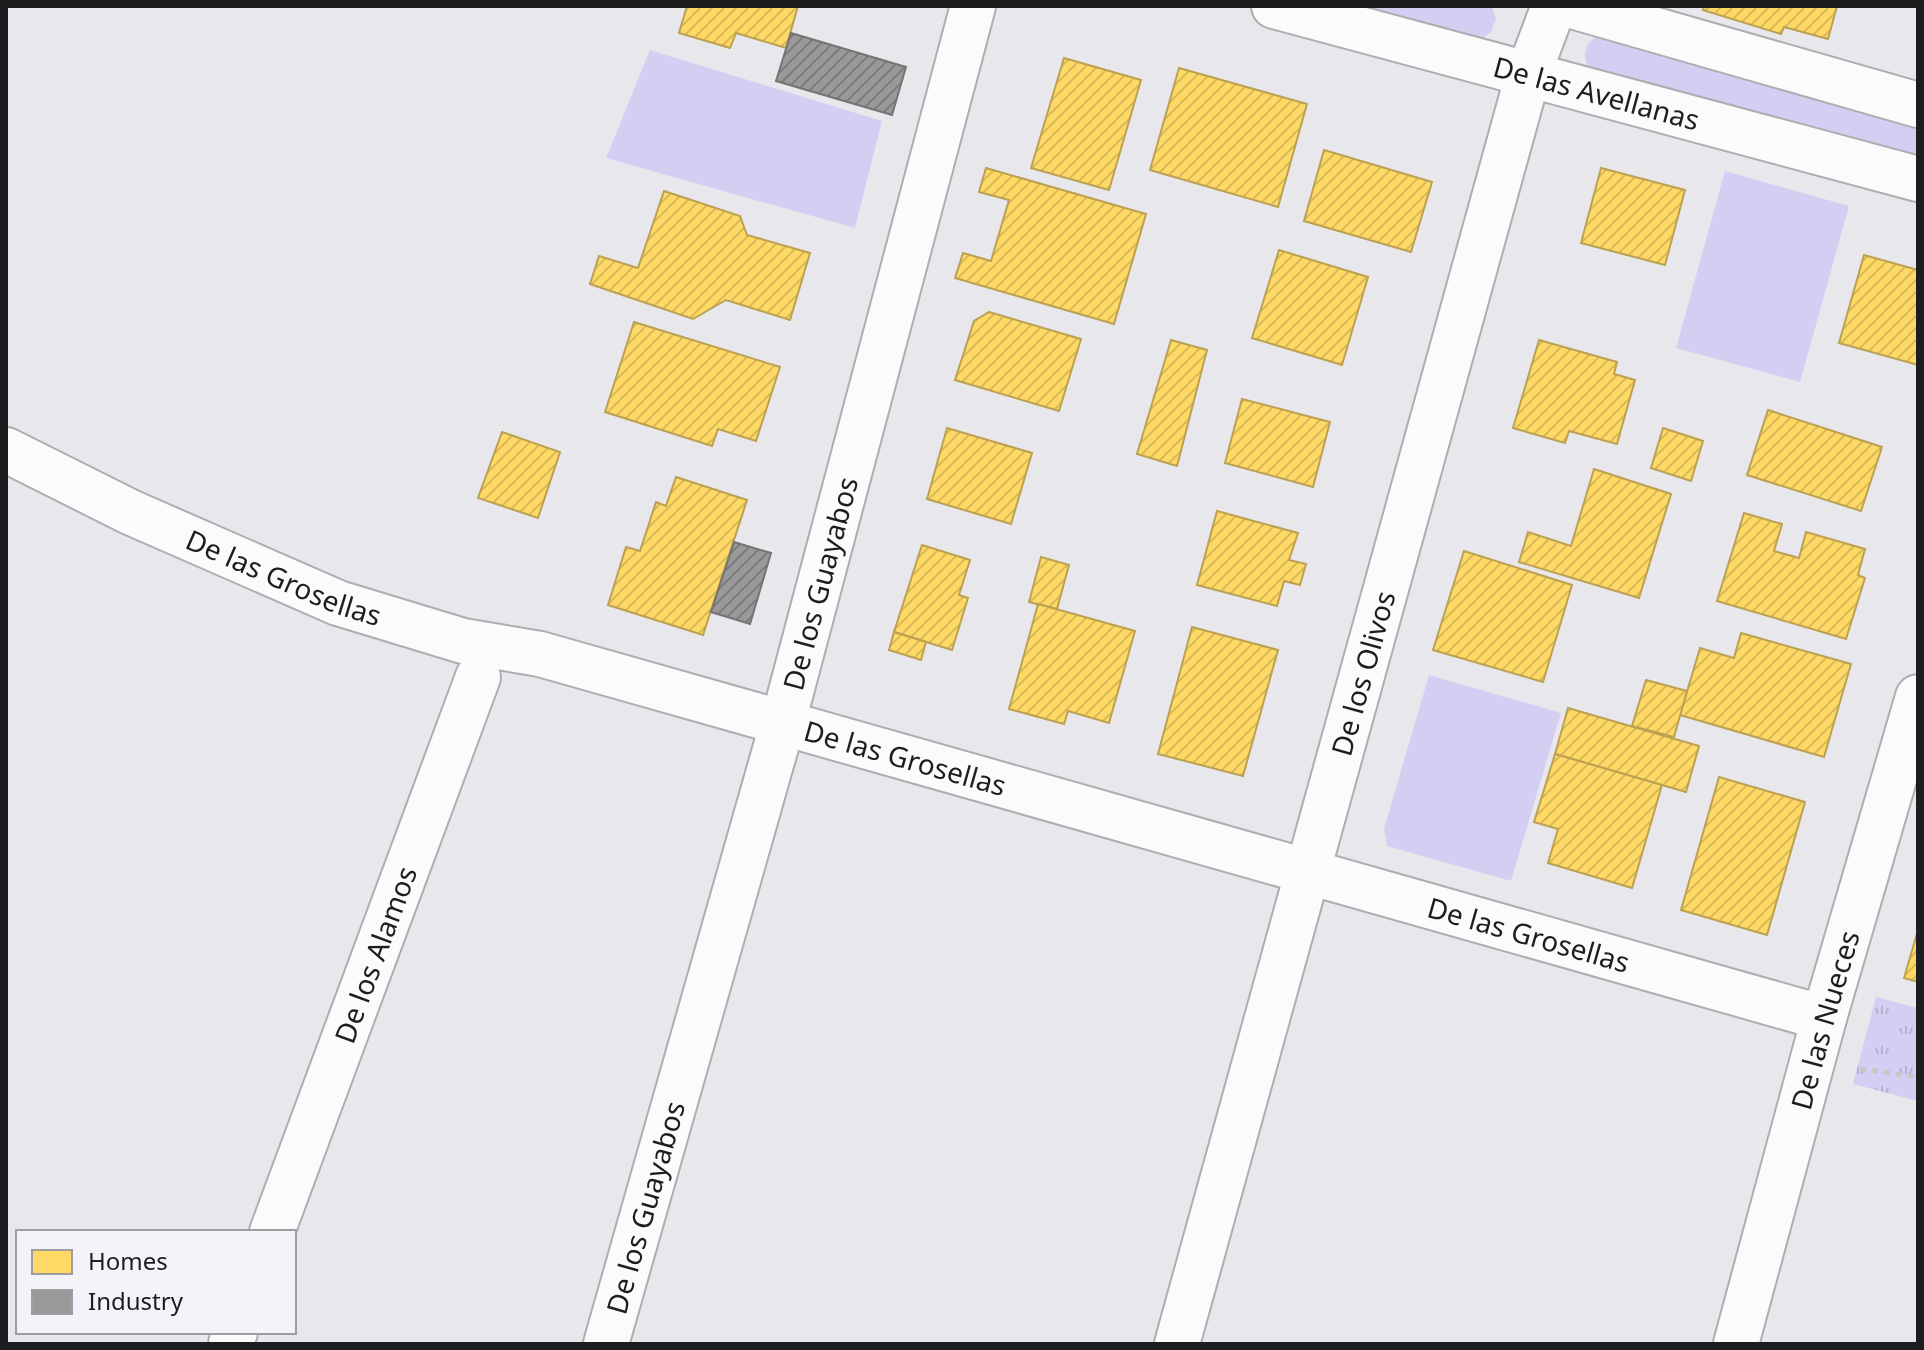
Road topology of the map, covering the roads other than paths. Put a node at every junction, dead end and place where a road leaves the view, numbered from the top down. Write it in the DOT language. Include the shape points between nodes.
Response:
graph roads {
  1 [pos="973,6"];
  2 [pos="1274,6"];
  3 [pos="1554,6"];
  4 [pos="1572,6"];
  5 [pos="1528,75"];
  6 [pos="1918,105"];
  7 [pos="1918,179"];
  8 [pos="6,450"];
  9 [pos="478,677"];
  10 [pos="1918,697"];
  11 [pos="783,722"];
  12 [pos="1306,872"];
  13 [pos="1824,1018"];
  14 [pos="273,1230"];
  15 [pos="606,1344"];
  16 [pos="1177,1344"];
  17 [pos="1736,1344"];
  1 -- 11 [label="street, De los Guayabos"];
  2 -- 5 [label="street, De las Avellanas"];
  3 -- 5 [label="street, De los Olivos"];
  4 -- 6 [label="street"];
  5 -- 7 [label="street, De las Avellanas"];
  5 -- 12 [label="street, De los Olivos"];
  8 -- 11 [label="street, De las Grosellas" via="130,512 338,603 463,641 540,654"];
  9 -- 14 [label="street, De los Alamos"];
  10 -- 13 [label="street, De las Nueces"];
  11 -- 12 [label="street, De las Grosellas"];
  11 -- 15 [label="street, De los Guayabos"];
  12 -- 13 [label="street, De las Grosellas"];
  12 -- 16 [label="street, De los Olivos"];
  13 -- 17 [label="street, De las Nueces"];
}
